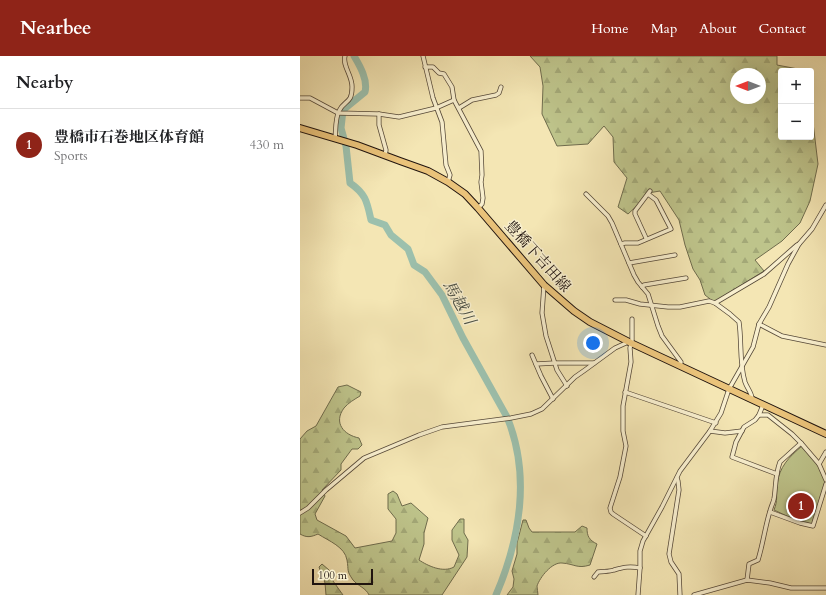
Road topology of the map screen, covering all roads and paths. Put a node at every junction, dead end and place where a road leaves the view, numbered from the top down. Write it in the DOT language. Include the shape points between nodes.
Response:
graph roads {
  1 [pos="345,56"];
  2 [pos="423,56"];
  3 [pos="425,67"];
  4 [pos="501,87"];
  5 [pos="300,98"];
  6 [pos="454,100"];
  7 [pos="436,108"];
  8 [pos="459,108"];
  9 [pos="341,113"];
  10 [pos="379,114"];
  11 [pos="300,128"];
  12 [pos="335,139"];
  13 [pos="385,156"];
  14 [pos="448,182"];
  15 [pos="586,194"];
  16 [pos="478,208"];
  17 [pos="825,208"];
  18 [pos="646,238"];
  19 [pos="621,244"];
  20 [pos="799,244"];
  21 [pos="675,255"];
  22 [pos="629,262"];
  23 [pos="686,278"];
  24 [pos="544,285"];
  25 [pos="642,287"];
  26 [pos="615,300"];
  27 [pos="715,303"];
  28 [pos="652,306"];
  29 [pos="632,318"];
  30 [pos="760,324"];
  31 [pos="629,342"];
  32 [pos="826,345"];
  33 [pos="532,355"];
  34 [pos="555,363"];
  35 [pos="536,364"];
  36 [pos="594,364"];
  37 [pos="680,366"];
  38 [pos="742,368"];
  39 [pos="567,386"];
  40 [pos="729,389"];
  41 [pos="625,392"];
  42 [pos="553,399"];
  43 [pos="752,399"];
  44 [pos="763,405"];
  45 [pos="759,415"];
  46 [pos="716,423"];
  47 [pos="710,431"];
  48 [pos="742,431"];
  49 [pos="826,434"];
  50 [pos="801,443"];
  51 [pos="826,452"];
  52 [pos="819,464"];
  53 [pos="777,474"];
  54 [pos="677,478"];
  55 [pos="826,480"];
  56 [pos="826,484"];
  57 [pos="770,512"];
  58 [pos="300,513"];
  59 [pos="646,536"];
  60 [pos="640,568"];
  61 [pos="594,577"];
  62 [pos="747,580"];
  63 [pos="826,588"];
  64 [pos="638,595"];
  65 [pos="680,595"];
  66 [pos="694,595"];
  1 -- 9 [label="street" via="344,64 352,81 352,95 342,106"];
  2 -- 3 [label="street"];
  3 -- 6 [label="street" via="433,67 444,74 452,86"];
  3 -- 7 [label="street"];
  4 -- 8 [label="street" via="496,95 472,100"];
  5 -- 9 [label="street" via="310,98"];
  6 -- 7 [label="street"];
  6 -- 8 [label="street"];
  7 -- 10 [label="street" via="404,117"];
  7 -- 14 [label="street" via="442,122 446,165 450,175"];
  8 -- 16 [label="street" via="481,151 483,198"];
  9 -- 10 [label="street"];
  9 -- 12 [label="street"];
  10 -- 13 [label="street"];
  11 -- 12 [label="main road, 豊橋下吉田線"];
  12 -- 13 [label="main road, 豊橋下吉田線"];
  13 -- 14 [label="main road, 豊橋下吉田線" via="428,171"];
  14 -- 16 [label="main road, 豊橋下吉田線" via="465,194"];
  15 -- 19 [label="street" via="608,216"];
  16 -- 24 [label="main road, 豊橋下吉田線"];
  17 -- 20 [label="street"];
  18 -- 18 [label="street" via="671,229 649,192 635,211"];
  18 -- 19 [label="street" via="638,242"];
  19 -- 22 [label="street"];
  20 -- 27 [label="street" via="764,274"];
  20 -- 30 [label="street"];
  21 -- 22 [label="street"];
  22 -- 25 [label="street"];
  23 -- 25 [label="street"];
  24 -- 31 [label="main road, 豊橋下吉田線" via="579,315"];
  24 -- 34 [label="street" via="543,318"];
  25 -- 28 [label="street" via="648,294"];
  26 -- 28 [label="street"];
  27 -- 28 [label="street" via="709,301 680,307"];
  27 -- 38 [label="street" via="739,322"];
  28 -- 37 [label="street" via="665,341 680,362"];
  29 -- 31 [label="street"];
  30 -- 32 [label="street" via="782,336"];
  30 -- 38 [label="street" via="753,348"];
  31 -- 36 [label="street"];
  31 -- 37 [label="main road, 豊橋下吉田線"];
  31 -- 41 [label="street" via="630,368"];
  33 -- 35 [label="street"];
  34 -- 35 [label="street"];
  34 -- 36 [label="street"];
  34 -- 39 [label="street"];
  35 -- 42 [label="street"];
  36 -- 39 [label="street"];
  37 -- 40 [label="main road, 豊橋下吉田線"];
  38 -- 40 [label="street"];
  38 -- 43 [label="street"];
  39 -- 42 [label="street"];
  40 -- 43 [label="main road, 豊橋下吉田線"];
  40 -- 46 [label="street"];
  41 -- 46 [label="street"];
  41 -- 59 [label="street" via="623,424 626,446 610,508 613,514"];
  42 -- 58 [label="street" via="542,409 531,414 442,427 372,454 355,465"];
  43 -- 44 [label="main road, 豊橋下吉田線"];
  44 -- 45 [label="street"];
  44 -- 49 [label="main road, 豊橋下吉田線"];
  45 -- 48 [label="street"];
  45 -- 50 [label="street" via="768,415"];
  46 -- 47 [label="street"];
  47 -- 48 [label="street"];
  47 -- 54 [label="street"];
  48 -- 53 [label="street" via="732,457"];
  50 -- 52 [label="street"];
  50 -- 53 [label="street" via="780,462"];
  51 -- 52 [label="street"];
  52 -- 55 [label="street"];
  53 -- 57 [label="street"];
  54 -- 59 [label="street"];
  54 -- 65 [label="street" via="679,490 669,554 679,574"];
  56 -- 57 [label="street" via="813,526"];
  57 -- 62 [label="street" via="758,560 749,564"];
  59 -- 60 [label="street" via="640,551"];
  60 -- 61 [label="street" via="629,566 598,572"];
  60 -- 64 [label="street"];
  62 -- 63 [label="street" via="791,588"];
  62 -- 66 [label="street"];
}
